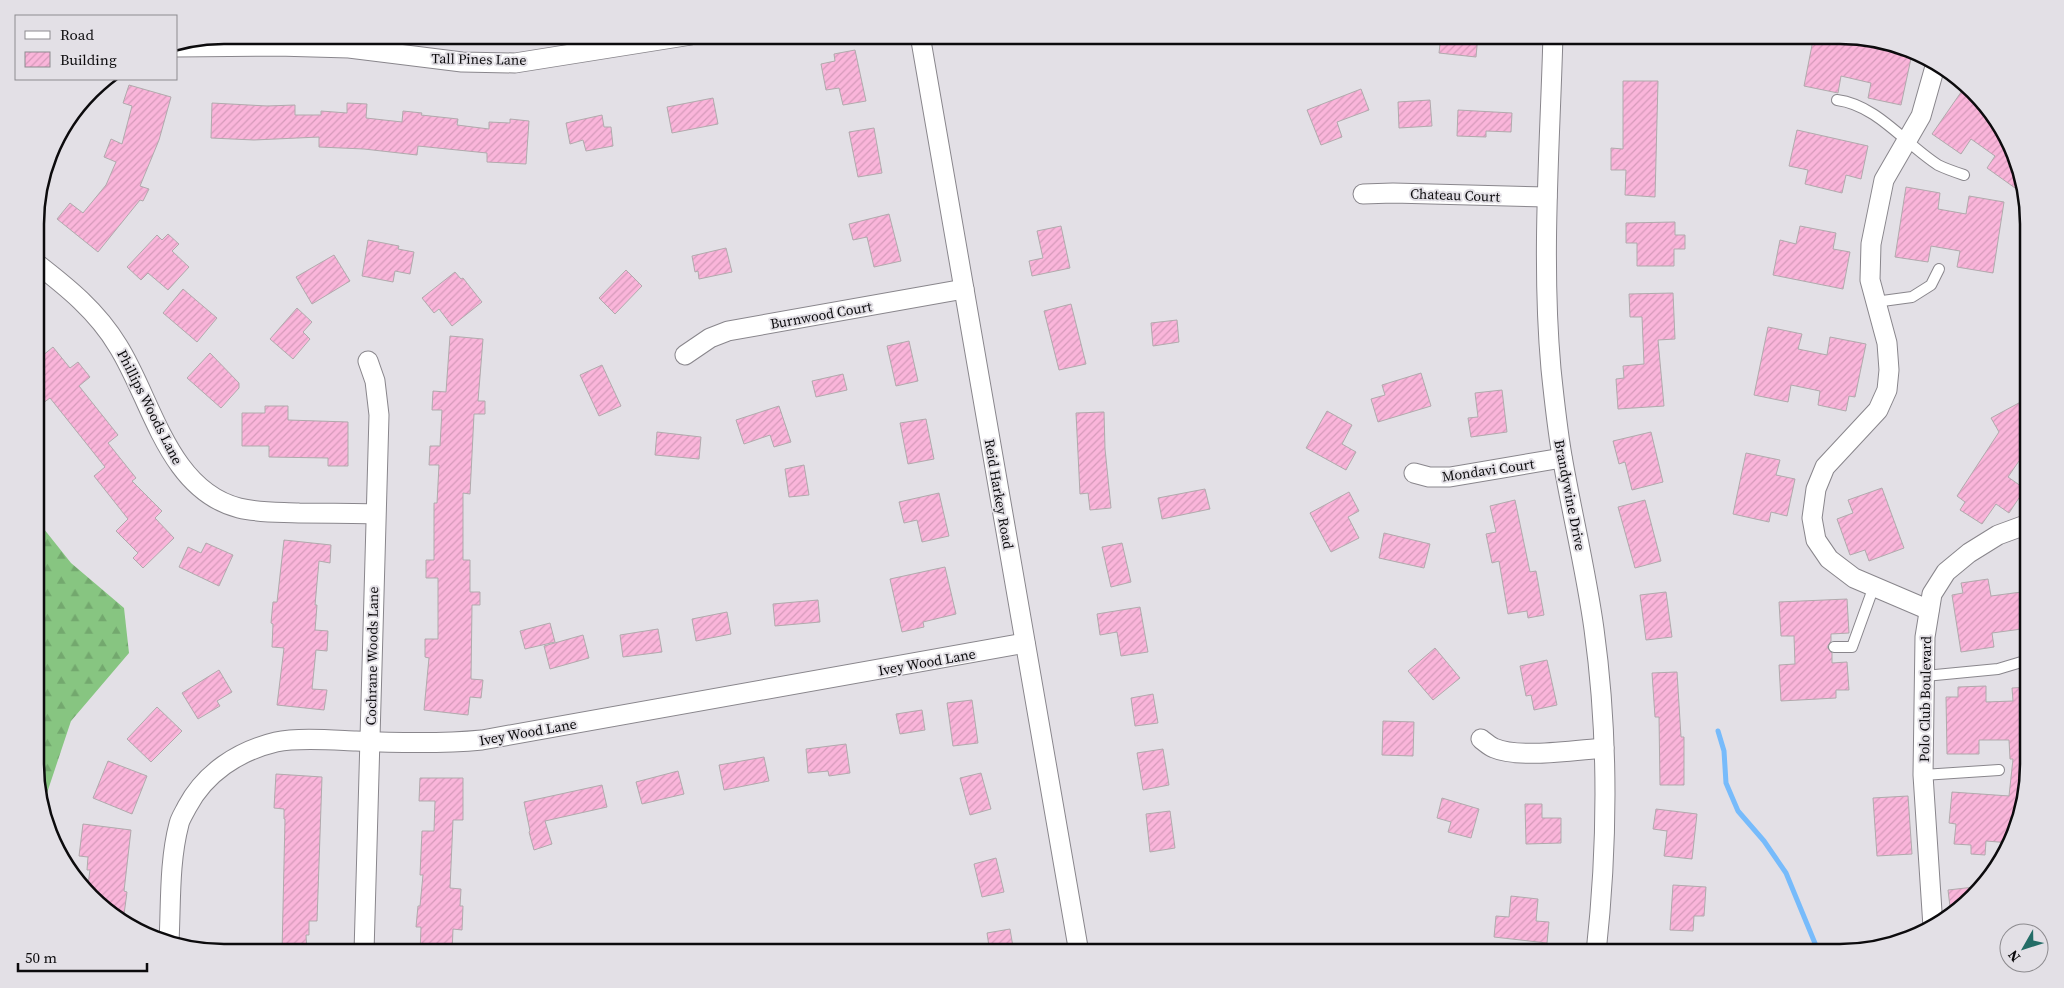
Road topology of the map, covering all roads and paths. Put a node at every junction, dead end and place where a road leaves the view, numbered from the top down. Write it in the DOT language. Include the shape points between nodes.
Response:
graph roads {
  1 [pos="634,44"];
  2 [pos="922,44"];
  3 [pos="1553,44"];
  4 [pos="190,47"];
  5 [pos="1934,70"];
  6 [pos="1836,100"];
  7 [pos="1906,140"];
  8 [pos="1964,175"];
  9 [pos="1362,194"];
  10 [pos="1547,197"];
  11 [pos="1939,269"];
  12 [pos="44,270"];
  13 [pos="964,289"];
  14 [pos="1875,302"];
  15 [pos="685,355"];
  16 [pos="368,361"];
  17 [pos="1562,458"];
  18 [pos="1414,473"];
  19 [pos="375,514"];
  20 [pos="2020,527"];
  21 [pos="1874,586"];
  22 [pos="1929,610"];
  23 [pos="1025,643"];
  24 [pos="1834,647"];
  25 [pos="2020,662"];
  26 [pos="1925,676"];
  27 [pos="1481,739"];
  28 [pos="370,742"];
  29 [pos="1604,748"];
  30 [pos="1999,770"];
  31 [pos="1923,775"];
  32 [pos="1932,919"];
  33 [pos="169,936"];
  34 [pos="364,944"];
  35 [pos="1077,944"];
  36 [pos="1597,944"];
  1 -- 4 [label="street, Tall Pines Lane" via="515,63 462,62 350,48"];
  2 -- 13 [label="street, Reid Harkey Road"];
  3 -- 10 [label="street, Brandywine Drive"];
  5 -- 7 [label="street" via="1921,116"];
  6 -- 7 [label="lane" via="1864,109"];
  7 -- 8 [label="lane" via="1939,166"];
  7 -- 14 [label="street" via="1884,180 1876,211 1870,280"];
  9 -- 10 [label="street, Chateau Court"];
  10 -- 17 [label="street, Brandywine Drive" via="1551,366"];
  11 -- 14 [label="lane" via="1931,285 1912,297"];
  12 -- 19 [label="street, Phillips Woods Lane" via="90,308 104,325 119,347 182,469 199,488 238,508 260,512"];
  13 -- 15 [label="street, Burnwood Court" via="728,331 710,338"];
  13 -- 23 [label="street, Reid Harkey Road"];
  14 -- 21 [label="street" via="1887,343 1889,370 1886,390 1878,410 1825,467 1816,489 1812,518 1816,540 1829,560 1854,578"];
  16 -- 19 [label="street, Cochrane Woods Lane" via="375,381 379,414"];
  17 -- 18 [label="street, Mondavi Court" via="1450,477"];
  17 -- 29 [label="street, Brandywine Drive" via="1593,622"];
  19 -- 28 [label="street, Cochrane Woods Lane"];
  20 -- 22 [label="street, Polo Club Boulevard" via="1969,552 1946,572 1932,594"];
  21 -- 22 [label="street"];
  21 -- 24 [label="lane" via="1852,646"];
  22 -- 26 [label="street, Polo Club Boulevard"];
  23 -- 28 [label="street, Ivey Wood Lane" via="482,740"];
  23 -- 35 [label="street, Reid Harkey Road"];
  25 -- 26 [label="lane" via="1998,669"];
  26 -- 31 [label="street, Polo Club Boulevard"];
  27 -- 29 [label="street" via="1493,747 1522,753"];
  28 -- 33 [label="street, Ivey Wood Lane" via="278,742 253,749 208,777 179,822"];
  28 -- 34 [label="street, Cochrane Woods Lane"];
  29 -- 36 [label="street, Brandywine Drive" via="1606,824"];
  30 -- 31 [label="lane"];
  31 -- 32 [label="street, Polo Club Boulevard"];
}
